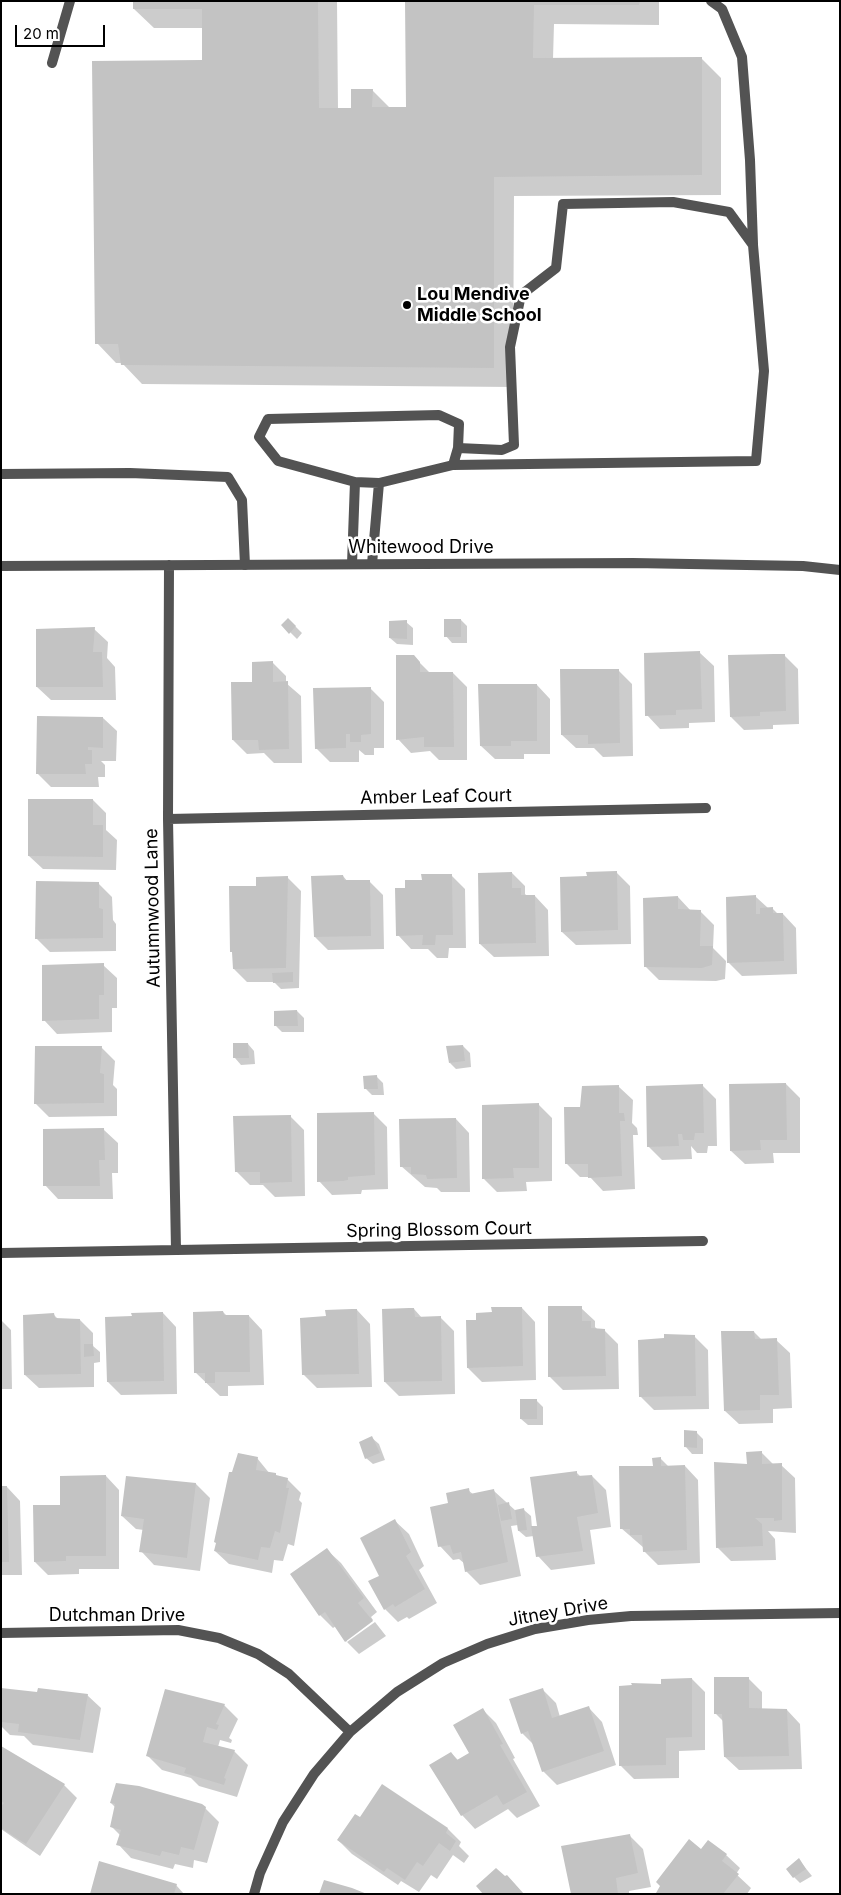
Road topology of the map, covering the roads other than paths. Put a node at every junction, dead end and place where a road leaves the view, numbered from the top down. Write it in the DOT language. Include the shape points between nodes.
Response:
graph roads {
  1 [pos="70,1"];
  2 [pos="711,1"];
  3 [pos="52,63"];
  4 [pos="753,245"];
  5 [pos="458,448"];
  6 [pos="453,465"];
  7 [pos="1,474"];
  8 [pos="355,482"];
  9 [pos="379,482"];
  10 [pos="352,564"];
  11 [pos="372,564"];
  12 [pos="169,565"];
  13 [pos="244,565"];
  14 [pos="1,566"];
  15 [pos="840,570"];
  16 [pos="706,808"];
  17 [pos="168,819"];
  18 [pos="703,1241"];
  19 [pos="176,1250"];
  20 [pos="1,1253"];
  21 [pos="840,1613"];
  22 [pos="1,1632"];
  23 [pos="350,1732"];
  24 [pos="254,1894"];
  1 -- 3 [label="street"];
  2 -- 4 [label="street" via="722,10 742,57"];
  4 -- 5 [label="street" via="729,212 673,202 563,204 556,268 521,295 510,347 514,444 502,450"];
  4 -- 6 [label="street" via="764,371 756,461"];
  5 -- 6 [label="street"];
  5 -- 8 [label="street" via="459,424 439,415 268,419 259,437 278,461"];
  6 -- 9 [label="street"];
  7 -- 13 [label="street" via="130,473 228,477 242,500"];
  8 -- 9 [label="street"];
  8 -- 10 [label="street"];
  9 -- 11 [label="street"];
  10 -- 11 [label="street, Whitewood Drive"];
  10 -- 13 [label="street, Whitewood Drive"];
  11 -- 15 [label="street, Whitewood Drive" via="633,563 803,566"];
  12 -- 13 [label="street, Whitewood Drive"];
  12 -- 14 [label="street, Whitewood Drive"];
  12 -- 17 [label="street, Autumnwood Lane"];
  16 -- 17 [label="street, Amber Leaf Court"];
  17 -- 19 [label="street, Autumnwood Lane"];
  18 -- 19 [label="street, Spring Blossom Court"];
  19 -- 20 [label="street, Spring Blossom Court"];
  21 -- 23 [label="street, Jitney Drive" via="631,1616 535,1629 443,1663 397,1692"];
  22 -- 23 [label="street, Dutchman Drive" via="178,1630 219,1638 258,1654 289,1674"];
  23 -- 24 [label="street, Jitney Drive" via="314,1774 283,1822"];
}
